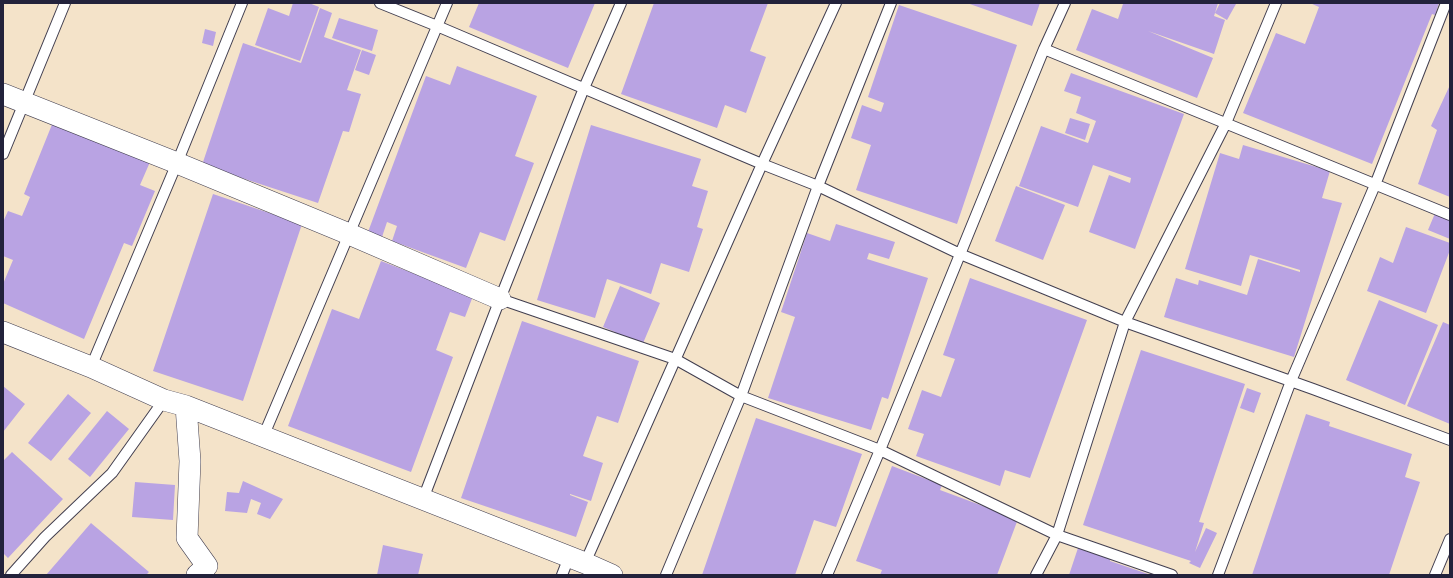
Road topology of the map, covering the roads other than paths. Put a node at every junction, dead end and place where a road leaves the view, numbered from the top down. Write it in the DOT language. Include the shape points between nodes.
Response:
graph roads {
  1 [pos="65,3"];
  2 [pos="242,3"];
  3 [pos="380,3"];
  4 [pos="447,3"];
  5 [pos="621,3"];
  6 [pos="836,3"];
  7 [pos="891,3"];
  8 [pos="1065,3"];
  9 [pos="1276,3"];
  10 [pos="1446,3"];
  11 [pos="437,26"];
  12 [pos="1044,49"];
  13 [pos="584,88"];
  14 [pos="3,94"];
  15 [pos="24,102"];
  16 [pos="1226,123"];
  17 [pos="3,154"];
  18 [pos="177,163"];
  19 [pos="762,164"];
  20 [pos="1375,185"];
  21 [pos="818,186"];
  22 [pos="1450,215"];
  23 [pos="349,234"];
  24 [pos="960,254"];
  25 [pos="500,299"];
  26 [pos="1125,322"];
  27 [pos="3,332"];
  28 [pos="675,359"];
  29 [pos="91,367"];
  30 [pos="1291,382"];
  31 [pos="741,396"];
  32 [pos="164,400"];
  33 [pos="186,406"];
  34 [pos="263,437"];
  35 [pos="1450,440"];
  36 [pos="880,450"];
  37 [pos="423,499"];
  38 [pos="1056,535"];
  39 [pos="1450,539"];
  40 [pos="572,565"];
  41 [pos="207,572"];
  42 [pos="11,575"];
  43 [pos="612,575"];
  44 [pos="666,575"];
  45 [pos="827,575"];
  46 [pos="1036,575"];
  47 [pos="1172,575"];
  48 [pos="1218,575"];
  49 [pos="1435,575"];
  1 -- 15 [label="lane"];
  2 -- 18 [label="lane"];
  3 -- 11 [label="lane"];
  4 -- 11 [label="lane"];
  5 -- 13 [label="lane"];
  6 -- 19 [label="lane"];
  7 -- 21 [label="lane"];
  8 -- 12 [label="lane"];
  9 -- 16 [label="lane"];
  10 -- 20 [label="lane"];
  11 -- 13 [label="lane"];
  11 -- 23 [label="lane"];
  12 -- 16 [label="lane"];
  12 -- 24 [label="lane"];
  13 -- 19 [label="lane"];
  13 -- 25 [label="lane"];
  14 -- 15 [label="street"];
  15 -- 17 [label="lane"];
  15 -- 18 [label="street"];
  16 -- 20 [label="lane"];
  16 -- 26 [label="lane"];
  18 -- 23 [label="street"];
  18 -- 29 [label="lane"];
  19 -- 21 [label="lane"];
  19 -- 28 [label="lane"];
  20 -- 22 [label="lane"];
  20 -- 30 [label="lane"];
  21 -- 24 [label="lane"];
  21 -- 31 [label="lane"];
  23 -- 25 [label="street"];
  23 -- 34 [label="lane"];
  24 -- 26 [label="lane"];
  24 -- 36 [label="lane"];
  25 -- 28 [label="lane"];
  25 -- 37 [label="lane"];
  26 -- 30 [label="lane"];
  26 -- 38 [label="lane"];
  27 -- 29 [label="street"];
  28 -- 31 [label="lane"];
  28 -- 40 [label="lane"];
  29 -- 32 [label="street"];
  30 -- 35 [label="lane"];
  30 -- 48 [label="lane"];
  31 -- 36 [label="lane"];
  31 -- 44 [label="lane"];
  32 -- 33 [label="street"];
  32 -- 42 [label="lane" via="112,473"];
  33 -- 34 [label="street"];
  33 -- 41 [label="street" via="190,461 187,538"];
  34 -- 37 [label="street"];
  36 -- 38 [label="lane"];
  36 -- 45 [label="lane"];
  37 -- 40 [label="street"];
  38 -- 46 [label="lane"];
  38 -- 47 [label="lane"];
  39 -- 49 [label="lane"];
  40 -- 43 [label="street"];
}
